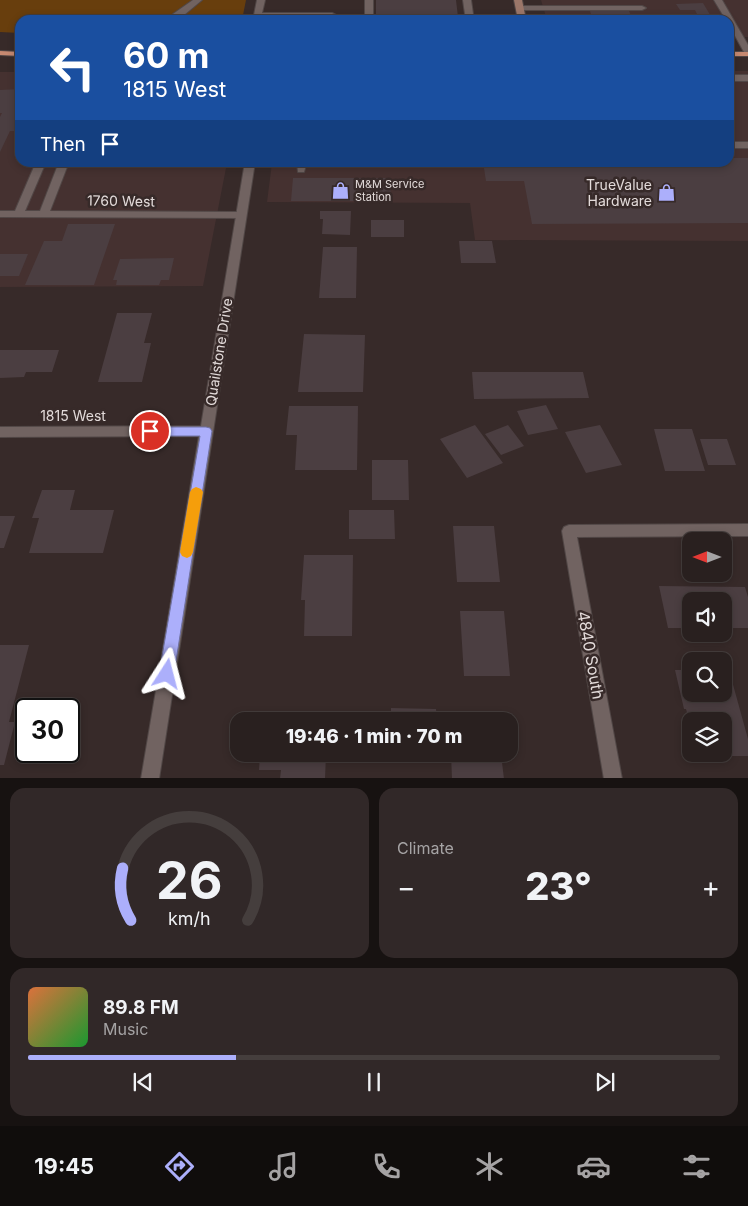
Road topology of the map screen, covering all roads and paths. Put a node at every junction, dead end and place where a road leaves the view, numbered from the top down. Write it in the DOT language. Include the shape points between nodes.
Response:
graph roads {
  1 [pos="198,0"];
  2 [pos="261,0"];
  3 [pos="369,0"];
  4 [pos="467,0"];
  5 [pos="632,0"];
  6 [pos="718,0"];
  7 [pos="519,4"];
  8 [pos="177,15"];
  9 [pos="332,15"];
  10 [pos="369,15"];
  11 [pos="468,15"];
  12 [pos="726,15"];
  13 [pos="734,28"];
  14 [pos="0,53"];
  15 [pos="748,53"];
  16 [pos="15,54"];
  17 [pos="734,54"];
  18 [pos="734,78"];
  19 [pos="748,78"];
  20 [pos="734,145"];
  21 [pos="748,145"];
  22 [pos="39,167"];
  23 [pos="62,167"];
  24 [pos="249,167"];
  25 [pos="0,214"];
  26 [pos="19,214"];
  27 [pos="44,214"];
  28 [pos="241,215"];
  29 [pos="206,431"];
  30 [pos="0,432"];
  31 [pos="748,530"];
  32 [pos="150,778"];
  33 [pos="613,778"];
  1 -- 8 [label="street"];
  2 -- 9 [label="street" via="258,15"];
  3 -- 10 [label="street"];
  4 -- 11 [label="street"];
  5 -- 7 [label="street" via="644,12"];
  6 -- 12 [label="street"];
  13 -- 15 [label="street"];
  14 -- 16 [label="main road"];
  15 -- 17 [label="main road"];
  18 -- 19 [label="street"];
  20 -- 21 [label="street"];
  22 -- 26 [label="street"];
  23 -- 27 [label="street"];
  24 -- 28 [label="street, Quailstone Drive"];
  25 -- 26 [label="street, 1760 West"];
  26 -- 27 [label="street, 1760 West"];
  27 -- 28 [label="street, 1760 West"];
  28 -- 29 [label="street, Quailstone Drive"];
  29 -- 30 [label="street, 1815 West"];
  29 -- 32 [label="street, Quailstone Drive"];
  31 -- 33 [label="street, 4840 South" via="569,531"];
}
